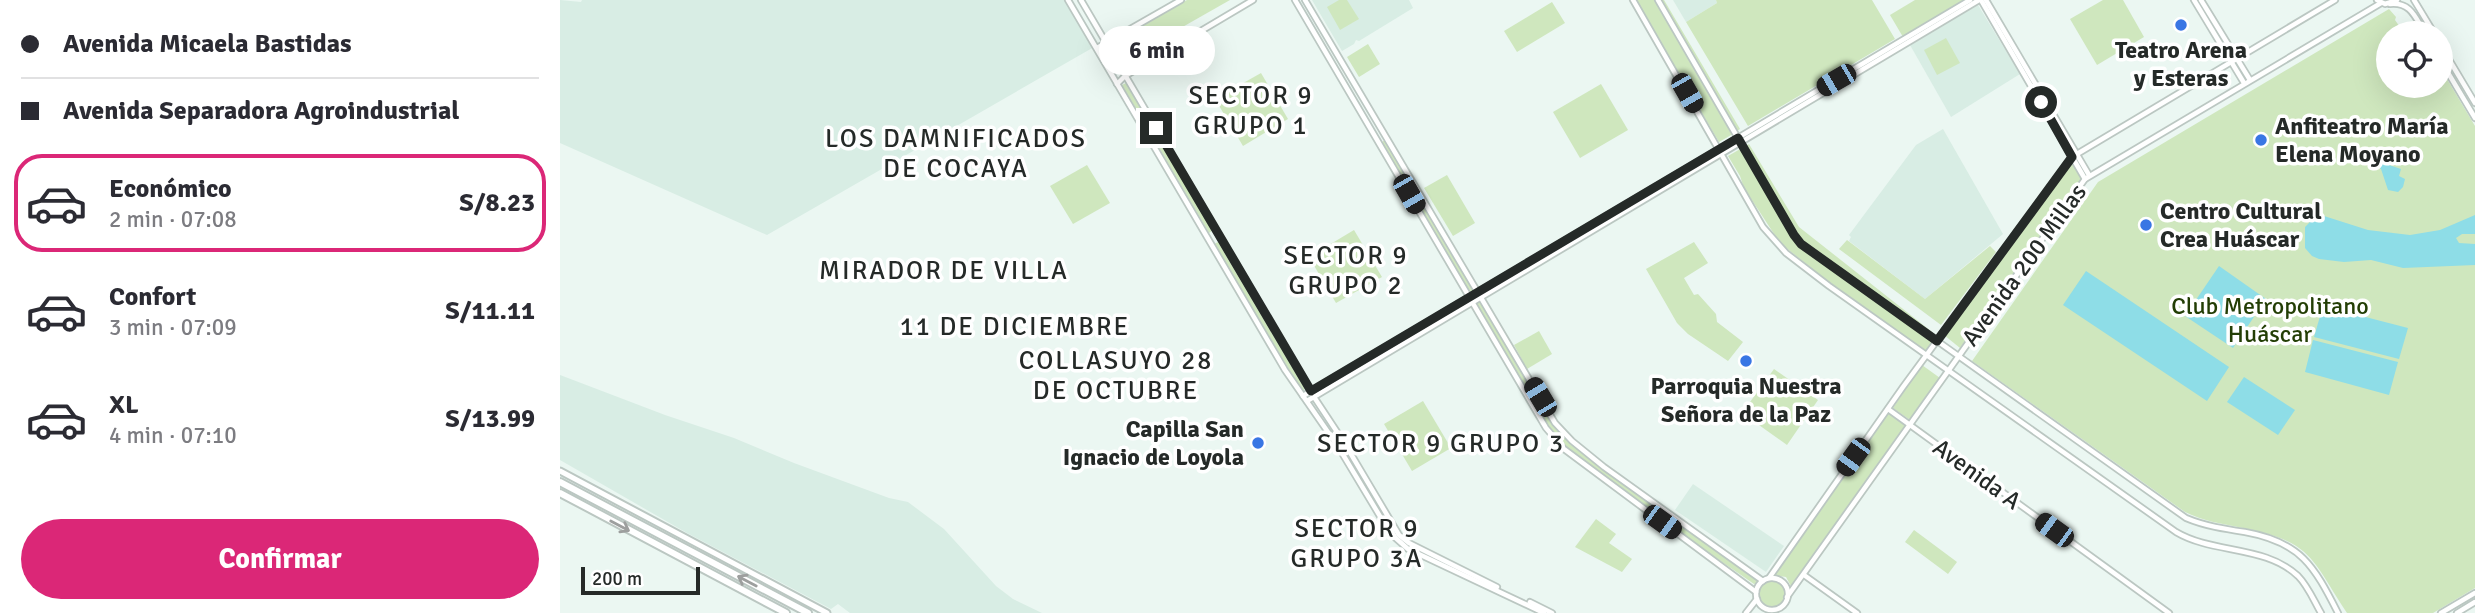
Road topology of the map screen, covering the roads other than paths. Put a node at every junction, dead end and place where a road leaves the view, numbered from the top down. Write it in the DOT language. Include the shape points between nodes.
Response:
graph roads {
  1 [pos="1068,0"];
  2 [pos="1081,0"];
  3 [pos="1181,0"];
  4 [pos="1253,0"];
  5 [pos="1295,0"];
  6 [pos="1305,0"];
  7 [pos="1633,0"];
  8 [pos="1658,0"];
  9 [pos="1970,0"];
  10 [pos="1982,0"];
  11 [pos="2194,0"];
  12 [pos="2201,0"];
  13 [pos="2335,0"];
  14 [pos="2397,0"];
  15 [pos="2414,0"];
  16 [pos="2379,2"];
  17 [pos="2390,4"];
  18 [pos="2417,21"];
  19 [pos="2427,21"];
  20 [pos="1106,43"];
  21 [pos="1097,48"];
  22 [pos="2234,60"];
  23 [pos="2453,66"];
  24 [pos="1125,76"];
  25 [pos="2453,81"];
  26 [pos="2247,82"];
  27 [pos="1117,84"];
  28 [pos="2475,103"];
  29 [pos="2475,118"];
  30 [pos="1740,140"];
  31 [pos="1721,150"];
  32 [pos="2075,155"];
  33 [pos="2087,177"];
  34 [pos="1480,294"];
  35 [pos="1471,300"];
  36 [pos="1937,341"];
  37 [pos="1927,354"];
  38 [pos="1962,356"];
  39 [pos="1949,370"];
  40 [pos="1312,394"];
  41 [pos="1305,398"];
  42 [pos="1888,409"];
  43 [pos="1910,425"];
  44 [pos="560,471"];
  45 [pos="560,482"];
  46 [pos="560,494"];
  47 [pos="1803,575"];
  48 [pos="1769,578"];
  49 [pos="1763,581"];
  50 [pos="1756,592"];
  51 [pos="2475,593"];
  52 [pos="1787,597"];
  53 [pos="1757,599"];
  54 [pos="2475,602"];
  55 [pos="1785,603"];
  56 [pos="786,613"];
  57 [pos="808,613"];
  58 [pos="827,613"];
  59 [pos="1544,613"];
  60 [pos="1552,613"];
  61 [pos="1746,613"];
  62 [pos="1778,613"];
  63 [pos="1857,613"];
  64 [pos="2169,613"];
  65 [pos="2321,613"];
  66 [pos="2338,613"];
  67 [pos="2441,613"];
  68 [pos="2457,613"];
  1 -- 21 [label="street"];
  2 -- 20 [label="street"];
  3 -- 20 [label="street"];
  4 -- 24 [label="street"];
  5 -- 35 [label="street"];
  6 -- 34 [label="street"];
  7 -- 31 [label="street"];
  8 -- 30 [label="street"];
  9 -- 30 [label="street"];
  10 -- 30 [label="street"];
  10 -- 32 [label="street"];
  11 -- 22 [label="street"];
  12 -- 22 [label="street"];
  13 -- 22 [label="street, Avenida 200 Millas"];
  14 -- 17 [label="street"];
  15 -- 19 [label="street"];
  16 -- 17 [label="street"];
  16 -- 26 [label="street, Avenida 200 Millas"];
  17 -- 18 [label="street" via="2408,6"];
  20 -- 21 [label="street"];
  20 -- 24 [label="street"];
  21 -- 27 [label="street"];
  22 -- 26 [label="street"];
  22 -- 32 [label="street, Avenida 200 Millas"];
  23 -- 28 [label="street"];
  24 -- 27 [label="street"];
  24 -- 40 [label="street"];
  25 -- 29 [label="street"];
  26 -- 33 [label="street, Avenida 200 Millas"];
  27 -- 41 [label="street"];
  30 -- 31 [label="street"];
  30 -- 36 [label="street" via="1801,244"];
  31 -- 34 [label="street"];
  31 -- 37 [label="street" via="1763,227 1778,244"];
  32 -- 33 [label="street"];
  32 -- 36 [label="street, Avenida 200 Millas"];
  33 -- 38 [label="street, Avenida 200 Millas"];
  34 -- 35 [label="street"];
  34 -- 49 [label="street" via="1555,423 1572,441"];
  35 -- 40 [label="street"];
  35 -- 50 [label="street" via="1563,449"];
  36 -- 37 [label="street, Avenida 200 Millas"];
  36 -- 38 [label="street"];
  37 -- 39 [label="street"];
  37 -- 42 [label="street, Avenida 200 Millas"];
  38 -- 39 [label="street, Avenida 200 Millas"];
  38 -- 66 [label="street" via="2186,518 2275,539 2293,548 2318,573"];
  39 -- 43 [label="street, Avenida 200 Millas"];
  39 -- 65 [label="street" via="2186,538 2263,557 2287,568 2300,579"];
  40 -- 41 [label="street"];
  40 -- 60 [label="street" via="1404,540"];
  41 -- 59 [label="street" via="1396,540"];
  42 -- 43 [label="street, Avenida A"];
  42 -- 48 [label="street, Avenida 200 Millas"];
  43 -- 47 [label="street, Avenida 200 Millas"];
  43 -- 64 [label="street, Avenida A"];
  44 -- 58 [label="main road"];
  57 -- 45 [label="highway, one-way"];
  46 -- 56 [label="highway, one-way"];
  47 -- 52 [label="street, Avenida 200 Millas"];
  47 -- 63 [label="street"];
  48 -- 49 [label="street"];
  48 -- 52 [label="street" via="1782,582"];
  49 -- 50 [label="street"];
  50 -- 53 [label="street"];
  51 -- 67 [label="street"];
  52 -- 55 [label="street"];
  53 -- 55 [label="street" via="1770,609"];
  53 -- 61 [label="street"];
  54 -- 68 [label="street"];
  55 -- 62 [label="street"];
}
